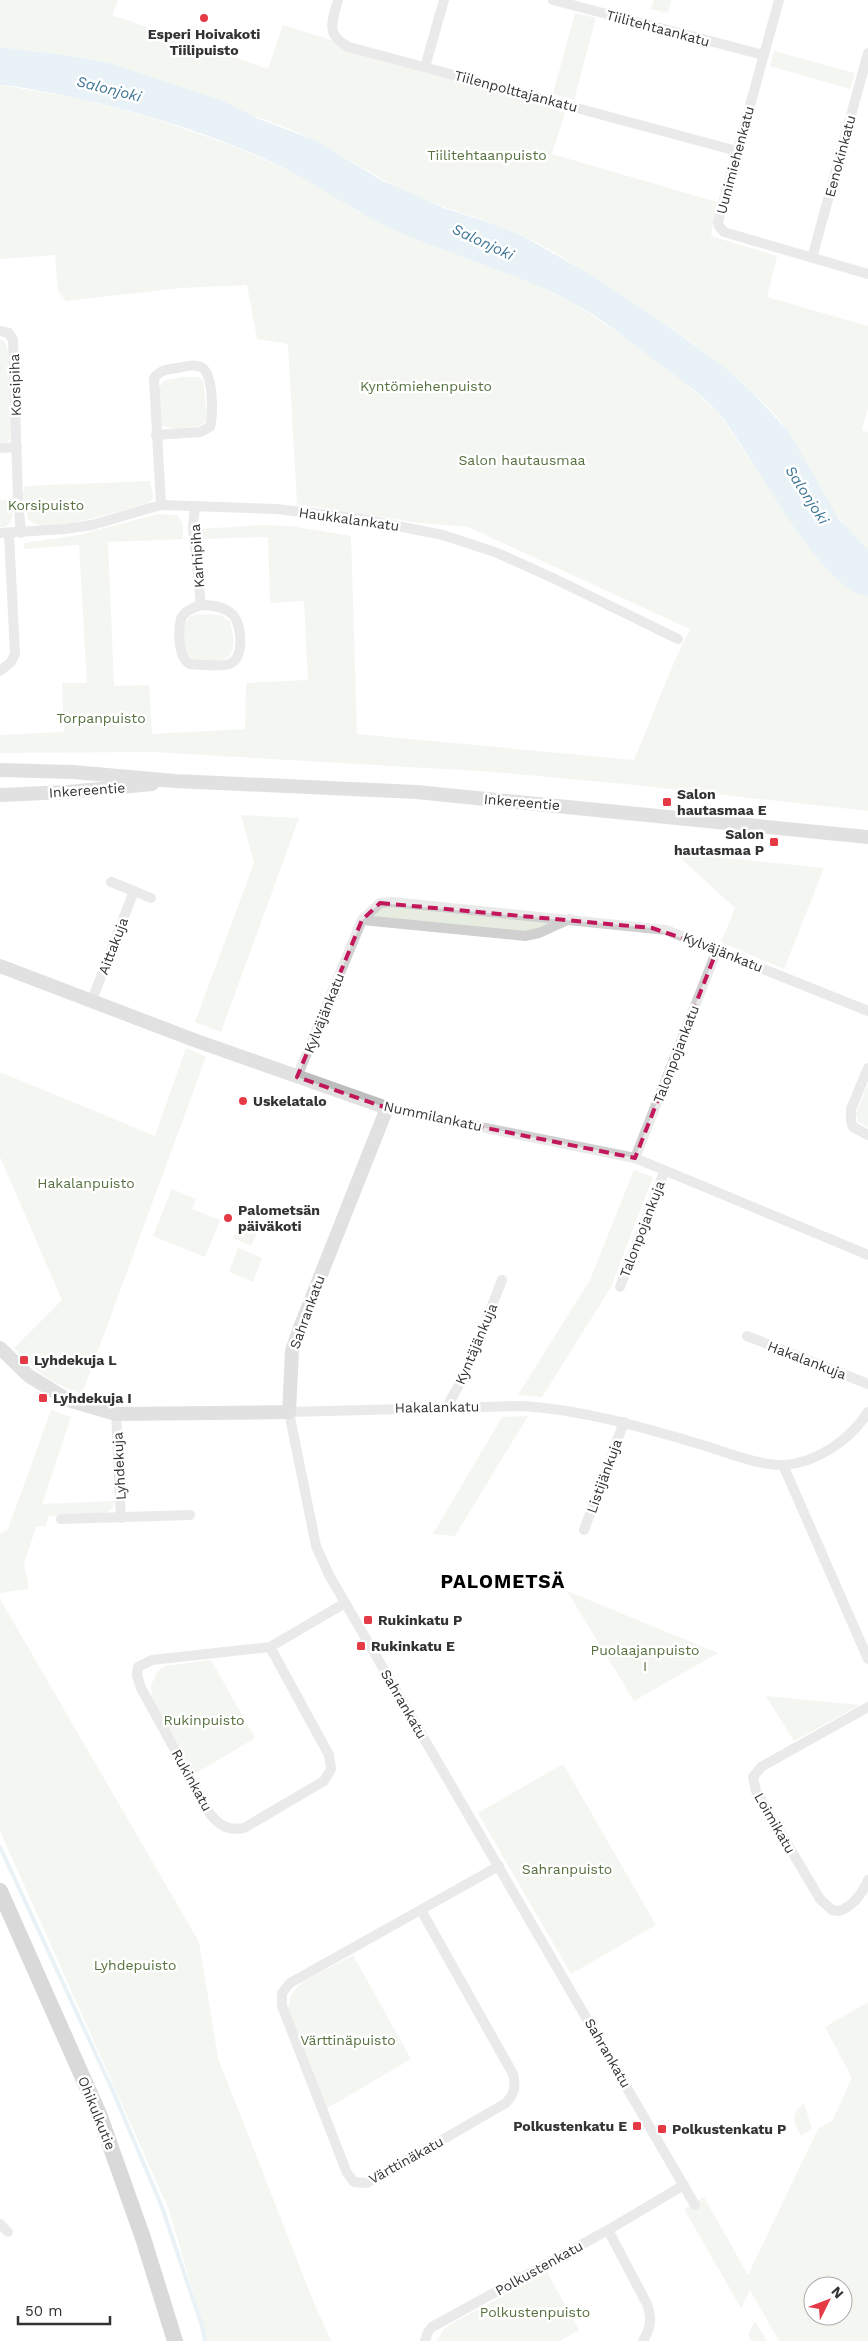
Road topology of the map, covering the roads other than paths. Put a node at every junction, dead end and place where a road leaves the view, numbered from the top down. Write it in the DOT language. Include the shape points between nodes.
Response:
graph roads {
  1 [pos="338,0"];
  2 [pos="444,0"];
  3 [pos="553,0"];
  4 [pos="779,0"];
  5 [pos="868,54"];
  6 [pos="763,55"];
  7 [pos="425,67"];
  8 [pos="737,151"];
  9 [pos="812,258"];
  10 [pos="868,274"];
  11 [pos="0,331"];
  12 [pos="156,435"];
  13 [pos="17,447"];
  14 [pos="0,448"];
  15 [pos="162,505"];
  16 [pos="195,506"];
  17 [pos="22,533"];
  18 [pos="5,534"];
  19 [pos="201,606"];
  20 [pos="678,639"];
  21 [pos="0,671"];
  22 [pos="0,770"];
  23 [pos="175,781"];
  24 [pos="0,795"];
  25 [pos="868,837"];
  26 [pos="111,882"];
  27 [pos="134,891"];
  28 [pos="151,898"];
  29 [pos="571,919"];
  30 [pos="362,920"];
  31 [pos="717,950"];
  32 [pos="0,966"];
  33 [pos="92,1000"];
  34 [pos="868,1011"];
  35 [pos="868,1068"];
  36 [pos="298,1077"];
  37 [pos="387,1108"];
  38 [pos="868,1135"];
  39 [pos="635,1158"];
  40 [pos="664,1172"];
  41 [pos="868,1255"];
  42 [pos="502,1280"];
  43 [pos="620,1287"];
  44 [pos="747,1336"];
  45 [pos="0,1348"];
  46 [pos="868,1384"];
  47 [pos="447,1407"];
  48 [pos="288,1412"];
  49 [pos="868,1412"];
  50 [pos="116,1414"];
  51 [pos="624,1422"];
  52 [pos="865,1424"];
  53 [pos="783,1465"];
  54 [pos="190,1515"];
  55 [pos="121,1518"];
  56 [pos="62,1519"];
  57 [pos="584,1530"];
  58 [pos="345,1603"];
  59 [pos="270,1647"];
  60 [pos="868,1658"];
  61 [pos="868,1707"];
  62 [pos="499,1866"];
  63 [pos="868,1880"];
  64 [pos="0,1891"];
  65 [pos="421,1910"];
  66 [pos="684,2185"];
  67 [pos="695,2205"];
  68 [pos="608,2230"];
  69 [pos="175,2341"];
  70 [pos="425,2341"];
  71 [pos="643,2341"];
  1 -- 7 [label="street, Tiilenpolttajankatu" via="332,26 332,35 338,42"];
  2 -- 7 [label="street"];
  3 -- 6 [label="street, Tiilitehtaankatu"];
  4 -- 6 [label="street, Uunimiehenkatu"];
  5 -- 9 [label="street, Eenokinkatu"];
  6 -- 8 [label="street, Uunimiehenkatu"];
  7 -- 8 [label="street, Tiilenpolttajankatu"];
  8 -- 9 [label="street, Uunimiehenkatu" via="718,226 724,232"];
  9 -- 10 [label="street, Uunimiehenkatu"];
  11 -- 13 [label="street, Korsipiha" via="9,333 13,340"];
  12 -- 12 [label="street" via="154,378 158,372 192,365 202,367 210,380 210,427 200,432"];
  12 -- 15 [label="street"];
  13 -- 14 [label="street"];
  13 -- 17 [label="street, Korsipiha"];
  15 -- 16 [label="street, Haukkalankatu"];
  15 -- 17 [label="street, Haukkalankatu" via="92,525"];
  16 -- 19 [label="street, Karhipiha" via="193,528"];
  16 -- 20 [label="street, Haukkalankatu" via="276,509 375,521 444,534 552,577"];
  17 -- 18 [label="street, Haukkalankatu"];
  18 -- 21 [label="street" via="14,654 6,669"];
  19 -- 19 [label="street, Karhipiha" via="187,611 181,619 184,659 190,664 229,664 240,650 235,618 213,605"];
  22 -- 23 [label="street, Inkereentie" via="92,773"];
  23 -- 24 [label="street, Inkereentie" via="114,789"];
  23 -- 25 [label="street, Inkereentie" via="416,792"];
  26 -- 27 [label="street"];
  27 -- 28 [label="street"];
  27 -- 33 [label="street, Aittakuja"];
  29 -- 30 [label="street" via="525,936"];
  29 -- 30 [label="street, Kylväjänkatu" via="392,902 380,903"];
  29 -- 31 [label="street, Kylväjänkatu" via="666,930"];
  30 -- 36 [label="street, Kylväjänkatu"];
  31 -- 34 [label="street, Kylväjänkatu"];
  31 -- 39 [label="street, Talonpojankatu"];
  32 -- 33 [label="street, Nummilankatu"];
  33 -- 36 [label="street, Nummilankatu"];
  35 -- 38 [label="street" via="850,1115 854,1127"];
  36 -- 37 [label="street, Nummilankatu"];
  37 -- 39 [label="street, Nummilankatu"];
  37 -- 48 [label="street, Sahrankatu" via="292,1351"];
  39 -- 40 [label="street, Nummilankatu"];
  40 -- 41 [label="street, Nummilankatu"];
  40 -- 43 [label="street, Talonpojankuja"];
  42 -- 47 [label="street, Kyntäjänkuja" via="466,1372"];
  44 -- 46 [label="street, Hakalankuja"];
  45 -- 50 [label="street, Hakalankatu" via="29,1376 68,1400"];
  47 -- 48 [label="street, Hakalankatu"];
  47 -- 51 [label="street, Hakalankatu" via="549,1408"];
  48 -- 50 [label="street, Hakalankatu"];
  48 -- 58 [label="street, Sahrankatu" via="316,1546"];
  49 -- 52 [label="street, Hakalankatu"];
  50 -- 55 [label="street, Lyhdekuja"];
  51 -- 53 [label="street, Hakalankatu" via="756,1461"];
  51 -- 57 [label="street, Listijänkuja"];
  52 -- 53 [label="street, Hakalankatu" via="823,1452"];
  53 -- 60 [label="street"];
  54 -- 55 [label="street, Lyhdekuja"];
  55 -- 56 [label="street, Lyhdekuja"];
  58 -- 59 [label="street, Rukinkatu"];
  58 -- 62 [label="street, Sahrankatu"];
  59 -- 59 [label="street, Rukinkatu" via="152,1660 138,1667 141,1688 210,1814 224,1827 232,1829 244,1828 324,1781 331,1769 328,1755"];
  61 -- 63 [label="street, Loimikatu" via="761,1767 753,1778 756,1791 826,1906 839,1911 845,1909 856,1901"];
  62 -- 65 [label="street, Värttinäkatu"];
  62 -- 66 [label="street, Sahrankatu"];
  64 -- 69 [label="main road, Ohikulkutie" via="99,2114"];
  65 -- 65 [label="street, Värttinäkatu" via="290,1983 282,1993 282,2006 346,2173 354,2182 361,2184 506,2103 516,2087 513,2074"];
  66 -- 67 [label="street, Sahrankatu"];
  66 -- 68 [label="street, Polkustenkatu"];
  68 -- 70 [label="street, Polkustenkatu" via="432,2327"];
  68 -- 71 [label="street" via="648,2304 652,2317"];
}
